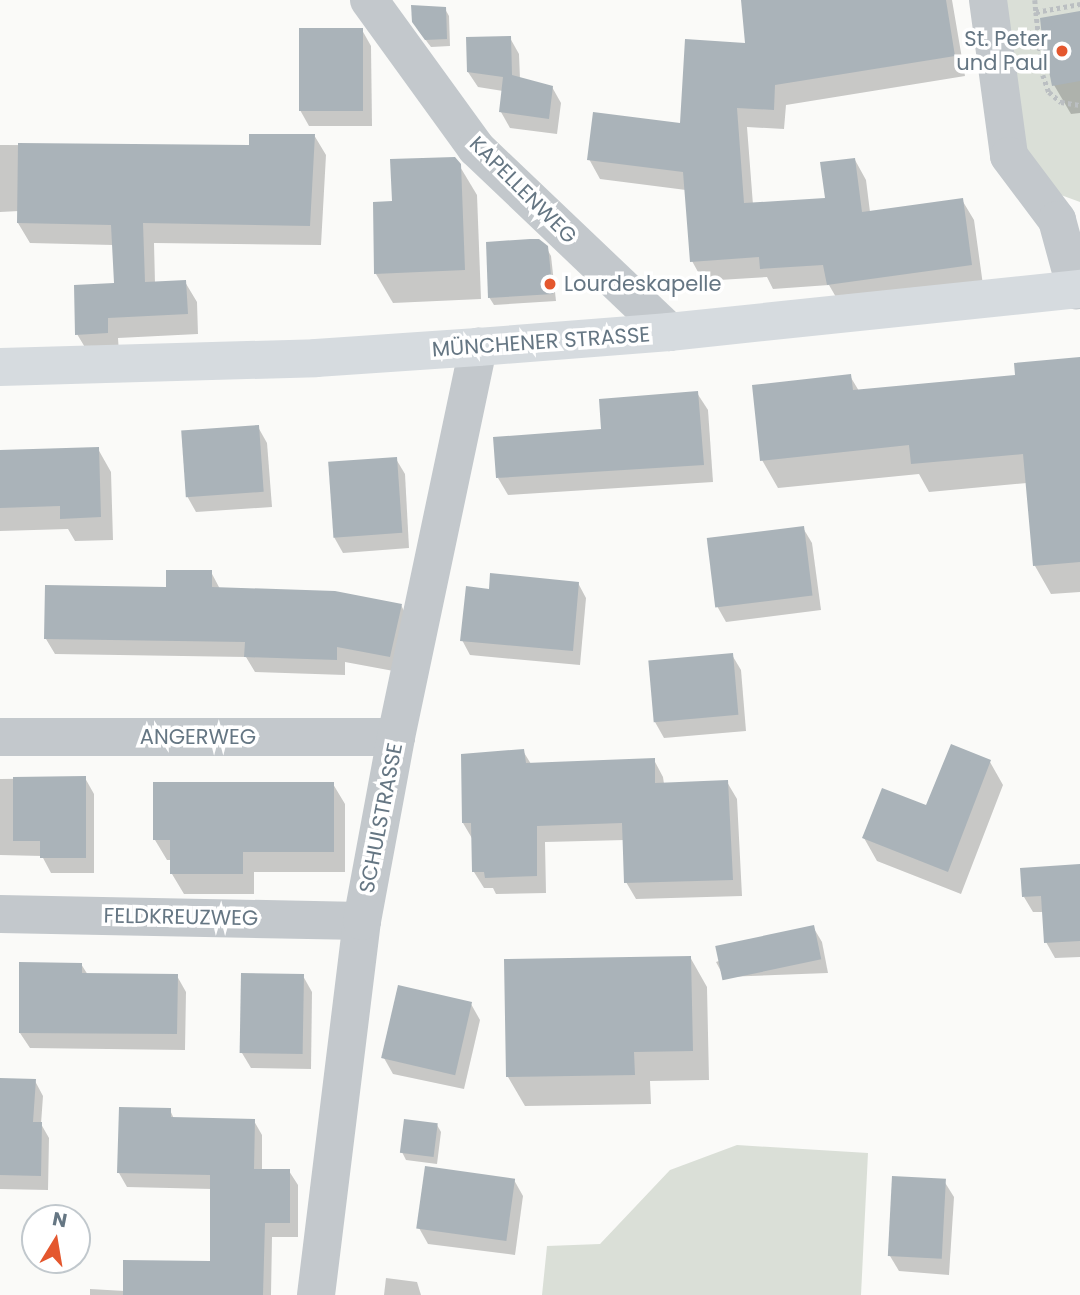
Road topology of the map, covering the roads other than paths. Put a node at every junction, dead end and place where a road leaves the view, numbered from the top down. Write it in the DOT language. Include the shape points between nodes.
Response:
graph roads {
  1 [pos="369,0"];
  2 [pos="988,0"];
  3 [pos="1078,289"];
  4 [pos="669,332"];
  5 [pos="478,347"];
  6 [pos="0,367"];
  7 [pos="0,737"];
  8 [pos="396,737"];
  9 [pos="0,914"];
  10 [pos="362,921"];
  11 [pos="316,1295"];
  1 -- 4 [label="street, KAPELLENWEG" via="476,148"];
  2 -- 3 [label="street" via="1009,156 1057,220"];
  3 -- 4 [label="street, MÜNCHENER STRASSE"];
  4 -- 5 [label="street, MÜNCHENER STRASSE"];
  5 -- 6 [label="street, MÜNCHENER STRASSE" via="316,358"];
  5 -- 8 [label="street, SCHULSTRASSE"];
  7 -- 8 [label="street, ANGERWEG"];
  8 -- 10 [label="street, SCHULSTRASSE"];
  9 -- 10 [label="street, FELDKREUZWEG"];
  10 -- 11 [label="street, SCHULSTRASSE"];
}
